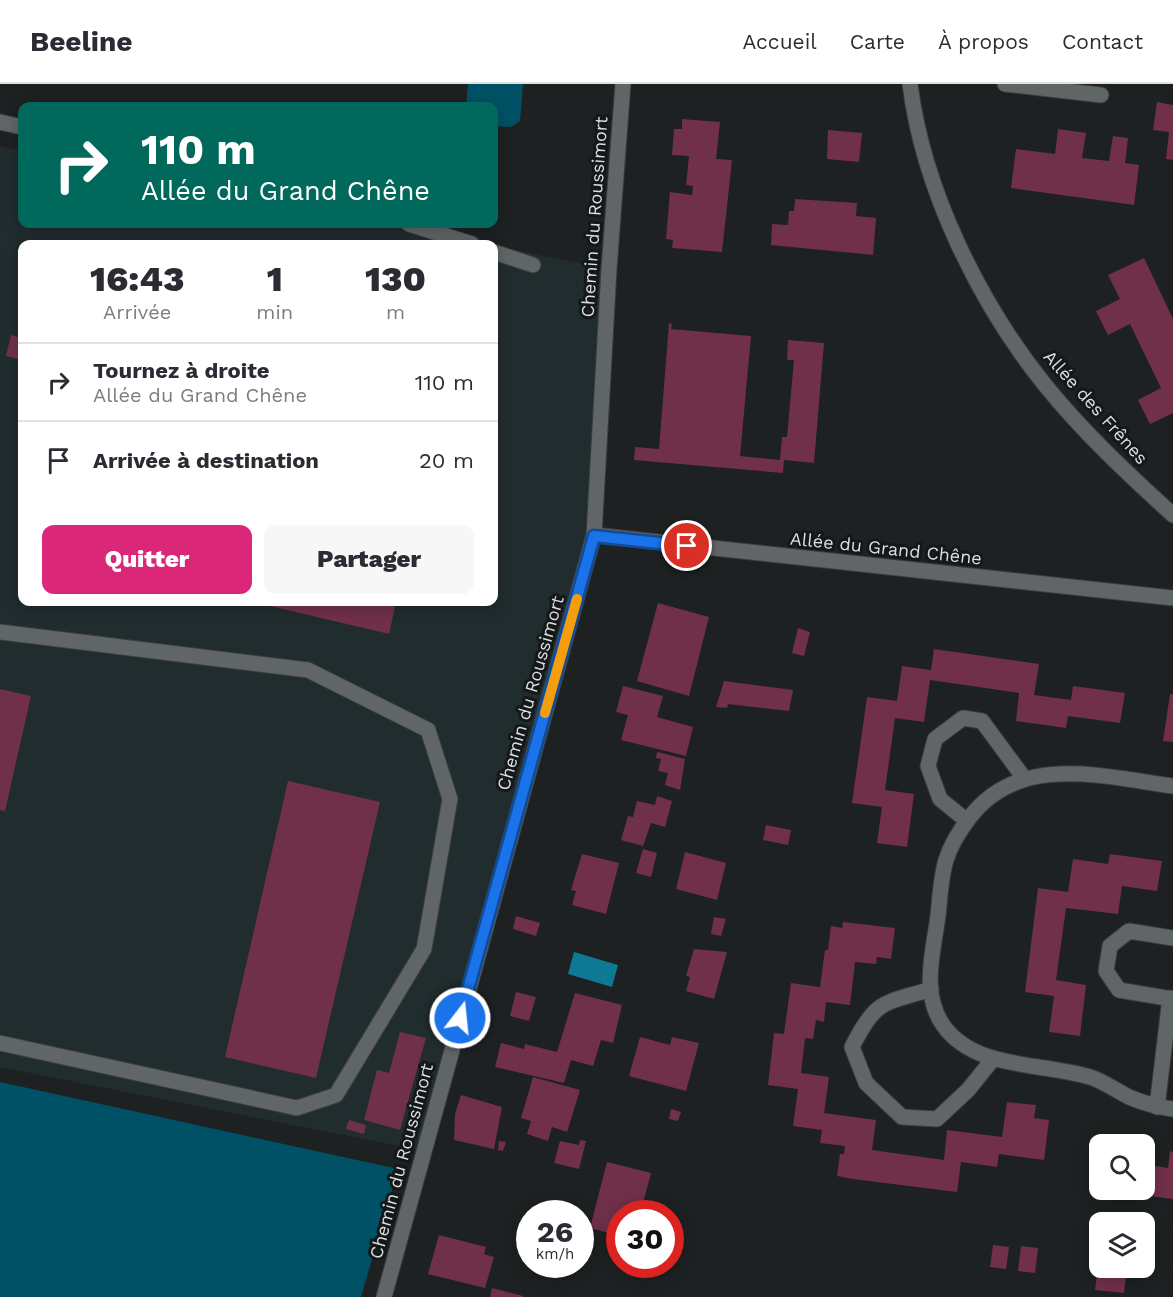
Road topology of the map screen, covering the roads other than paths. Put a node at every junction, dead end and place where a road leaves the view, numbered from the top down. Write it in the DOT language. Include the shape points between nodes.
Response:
graph roads {
  1 [pos="623,84"];
  2 [pos="910,84"];
  3 [pos="1005,84"];
  4 [pos="1101,95"];
  5 [pos="0,122"];
  6 [pos="18,127"];
  7 [pos="422,228"];
  8 [pos="459,240"];
  9 [pos="498,253"];
  10 [pos="533,265"];
  11 [pos="1173,515"];
  12 [pos="594,536"];
  13 [pos="1173,598"];
  14 [pos="0,632"];
  15 [pos="1024,778"];
  16 [pos="1173,786"];
  17 [pos="967,821"];
  18 [pos="1173,938"];
  19 [pos="931,989"];
  20 [pos="1172,999"];
  21 [pos="0,1043"];
  22 [pos="993,1059"];
  23 [pos="1165,1108"];
  24 [pos="384,1297"];
  1 -- 12 [label="street, Chemin du Roussimort"];
  2 -- 11 [label="street, Allée des Frênes" via="914,117 944,210 985,298 1045,385 1124,470"];
  3 -- 4 [label="street"];
  5 -- 6 [label="street"];
  7 -- 8 [label="street"];
  9 -- 10 [label="street"];
  12 -- 13 [label="street, Allée du Grand Chêne"];
  12 -- 24 [label="street, Chemin du Roussimort"];
  14 -- 21 [label="street" via="308,670 428,730 450,799 424,949 336,1095 297,1108"];
  15 -- 16 [label="street" via="1074,773"];
  15 -- 17 [label="street" via="998,790"];
  15 -- 17 [label="street" via="982,721 963,718 935,739 928,766 940,800"];
  17 -- 19 [label="street" via="945,861"];
  18 -- 20 [label="street" via="1129,931 1110,946 1106,971 1119,990"];
  19 -- 22 [label="street" via="943,1025 968,1048"];
  19 -- 22 [label="street" via="879,1005 866,1018 852,1047 866,1083 902,1117 937,1119"];
  20 -- 23 [label="street"];
  22 -- 23 [label="street" via="1073,1072 1096,1079 1131,1098"];
}
